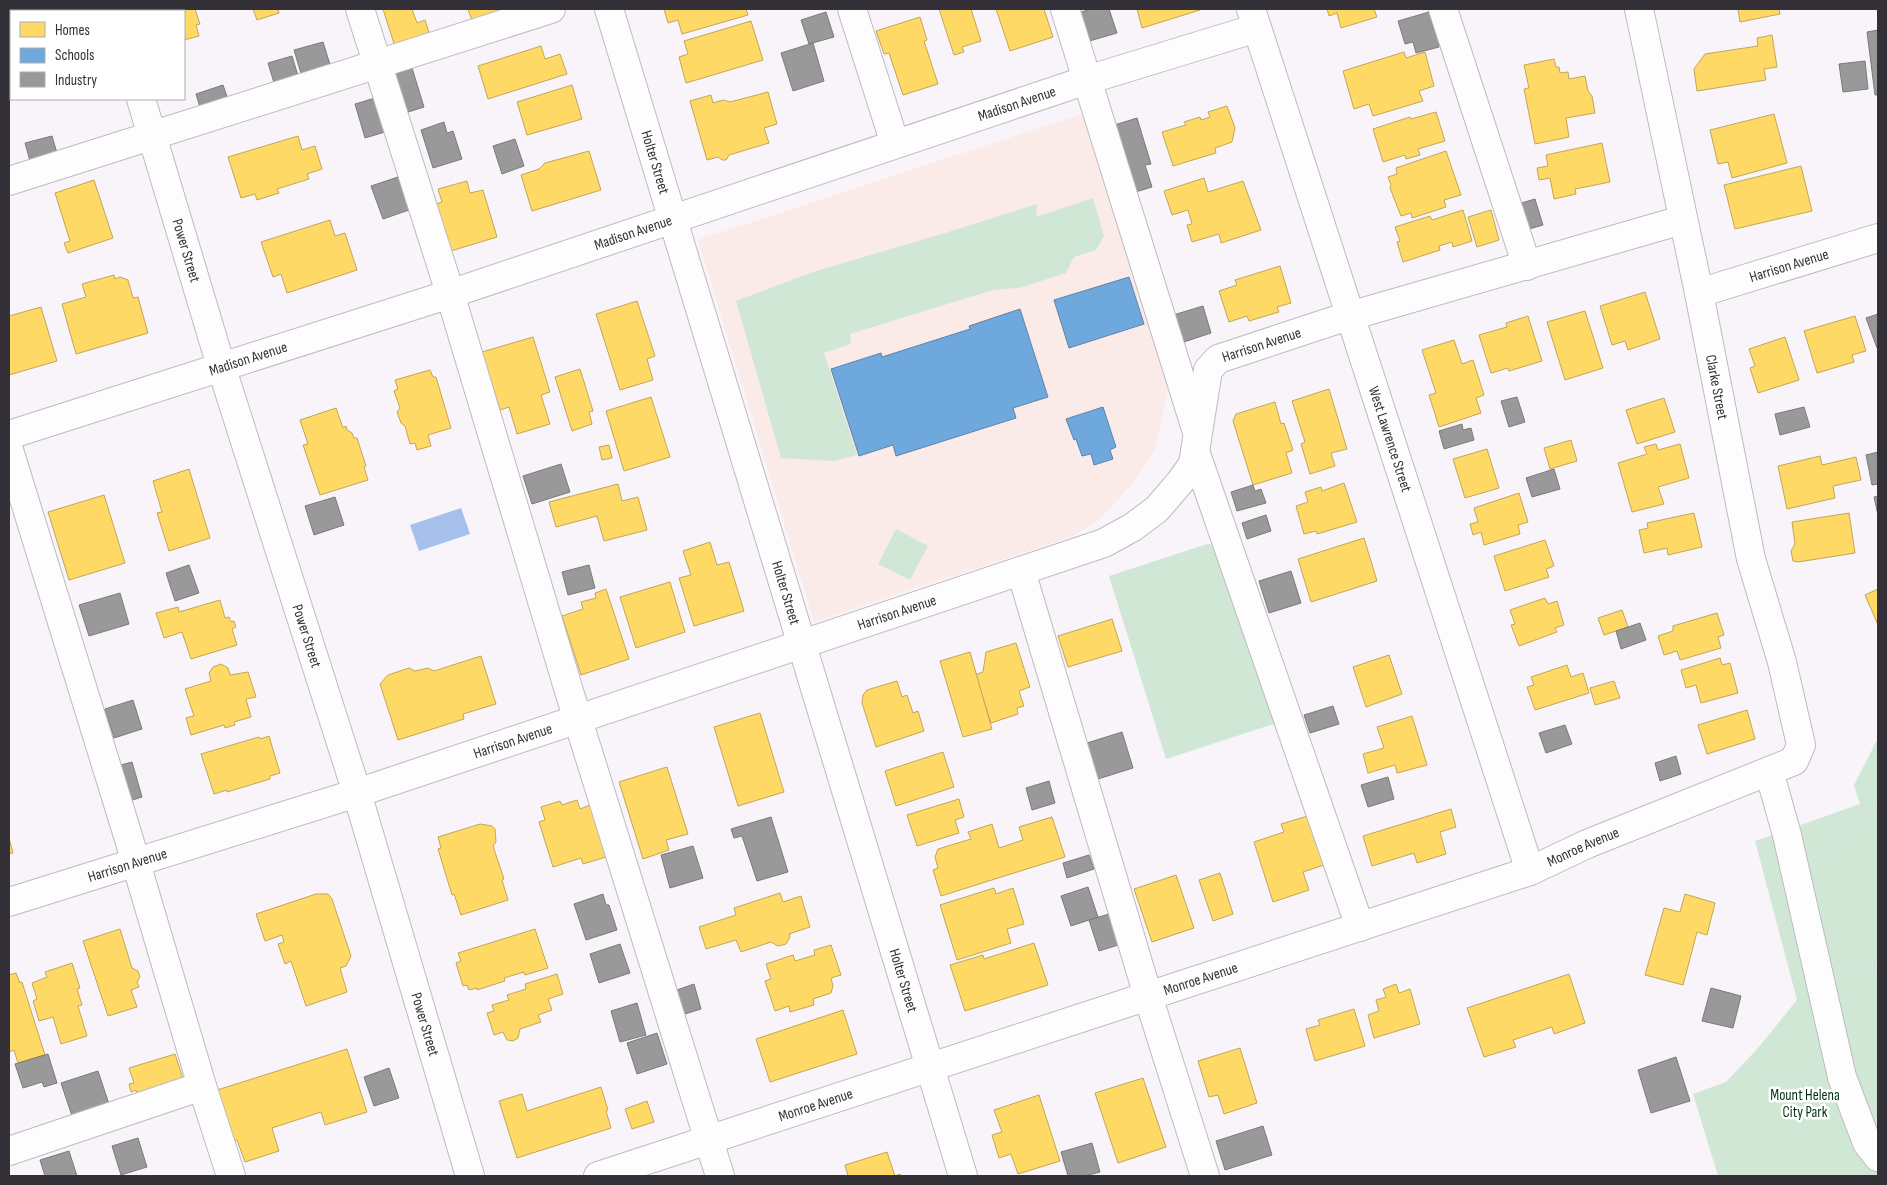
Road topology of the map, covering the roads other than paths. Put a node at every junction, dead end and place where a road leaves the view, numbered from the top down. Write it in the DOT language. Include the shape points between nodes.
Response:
graph roads {
  1 [pos="360,9"];
  2 [pos="551,9"];
  3 [pos="609,9"];
  4 [pos="852,9"];
  5 [pos="1065,9"];
  6 [pos="1444,9"];
  7 [pos="1639,9"];
  8 [pos="1254,18"];
  9 [pos="378,63"];
  10 [pos="1087,80"];
  11 [pos="141,100"];
  12 [pos="152,135"];
  13 [pos="895,144"];
  14 [pos="9,180"];
  15 [pos="674,220"];
  16 [pos="1682,220"];
  17 [pos="1878,238"];
  18 [pos="1527,266"];
  19 [pos="1699,293"];
  20 [pos="450,294"];
  21 [pos="1350,317"];
  22 [pos="221,366"];
  23 [pos="9,435"];
  24 [pos="1196,443"];
  25 [pos="9,450"];
  26 [pos="1021,571"];
  27 [pos="802,645"];
  28 [pos="577,718"];
  29 [pos="1782,766"];
  30 [pos="357,793"];
  31 [pos="136,862"];
  32 [pos="1530,871"];
  33 [pos="9,902"];
  34 [pos="1360,927"];
  35 [pos="1148,996"];
  36 [pos="930,1068"];
  37 [pos="202,1086"];
  38 [pos="709,1140"];
  39 [pos="9,1151"];
  40 [pos="1878,1157"];
  41 [pos="231,1176"];
  42 [pos="470,1176"];
  43 [pos="598,1176"];
  44 [pos="720,1176"];
  45 [pos="963,1176"];
  46 [pos="1205,1176"];
  1 -- 9 [label="street"];
  2 -- 9 [label="street"];
  3 -- 15 [label="street, Holter Street"];
  4 -- 13 [label="street"];
  5 -- 10 [label="street"];
  6 -- 18 [label="street"];
  7 -- 16 [label="street, Clarke Street"];
  8 -- 10 [label="street, Madison Avenue"];
  8 -- 21 [label="street, West Lawrence Street"];
  9 -- 12 [label="street"];
  9 -- 20 [label="street"];
  10 -- 13 [label="street, Madison Avenue"];
  10 -- 24 [label="street"];
  11 -- 12 [label="street, Power Street"];
  12 -- 14 [label="street"];
  12 -- 22 [label="street, Power Street"];
  13 -- 15 [label="street, Madison Avenue"];
  15 -- 20 [label="street, Madison Avenue"];
  15 -- 27 [label="street, Holter Street"];
  16 -- 18 [label="street, Harrison Avenue"];
  16 -- 19 [label="street, Clarke Street"];
  17 -- 19 [label="street, Harrison Avenue"];
  18 -- 21 [label="street, Harrison Avenue"];
  19 -- 29 [label="street, Clarke Street" via="1751,559 1782,662 1801,745"];
  20 -- 22 [label="street, Madison Avenue"];
  20 -- 28 [label="street"];
  21 -- 24 [label="street, Harrison Avenue" via="1218,358 1208,370"];
  21 -- 32 [label="street, West Lawrence Street"];
  22 -- 23 [label="street, Madison Avenue"];
  22 -- 30 [label="street, Power Street"];
  24 -- 26 [label="street, Harrison Avenue" via="1193,464 1181,481 1157,509 1133,527 1104,543"];
  24 -- 34 [label="street"];
  25 -- 31 [label="street"];
  26 -- 27 [label="street, Harrison Avenue"];
  26 -- 35 [label="street"];
  27 -- 28 [label="street, Harrison Avenue"];
  27 -- 36 [label="street, Holter Street"];
  28 -- 30 [label="street, Harrison Avenue"];
  28 -- 38 [label="street"];
  29 -- 32 [label="street, Monroe Avenue" via="1587,844"];
  29 -- 40 [label="street" via="1788,835 1842,1077 1867,1143"];
  30 -- 31 [label="street, Harrison Avenue"];
  30 -- 42 [label="street, Power Street"];
  31 -- 33 [label="street, Harrison Avenue"];
  31 -- 37 [label="street"];
  32 -- 34 [label="street, Monroe Avenue"];
  34 -- 35 [label="street, Monroe Avenue"];
  35 -- 36 [label="street, Monroe Avenue"];
  35 -- 46 [label="street"];
  36 -- 38 [label="street, Monroe Avenue"];
  36 -- 45 [label="street, Holter Street"];
  37 -- 39 [label="street"];
  37 -- 41 [label="street"];
  38 -- 43 [label="street, Monroe Avenue"];
  38 -- 44 [label="street"];
}
